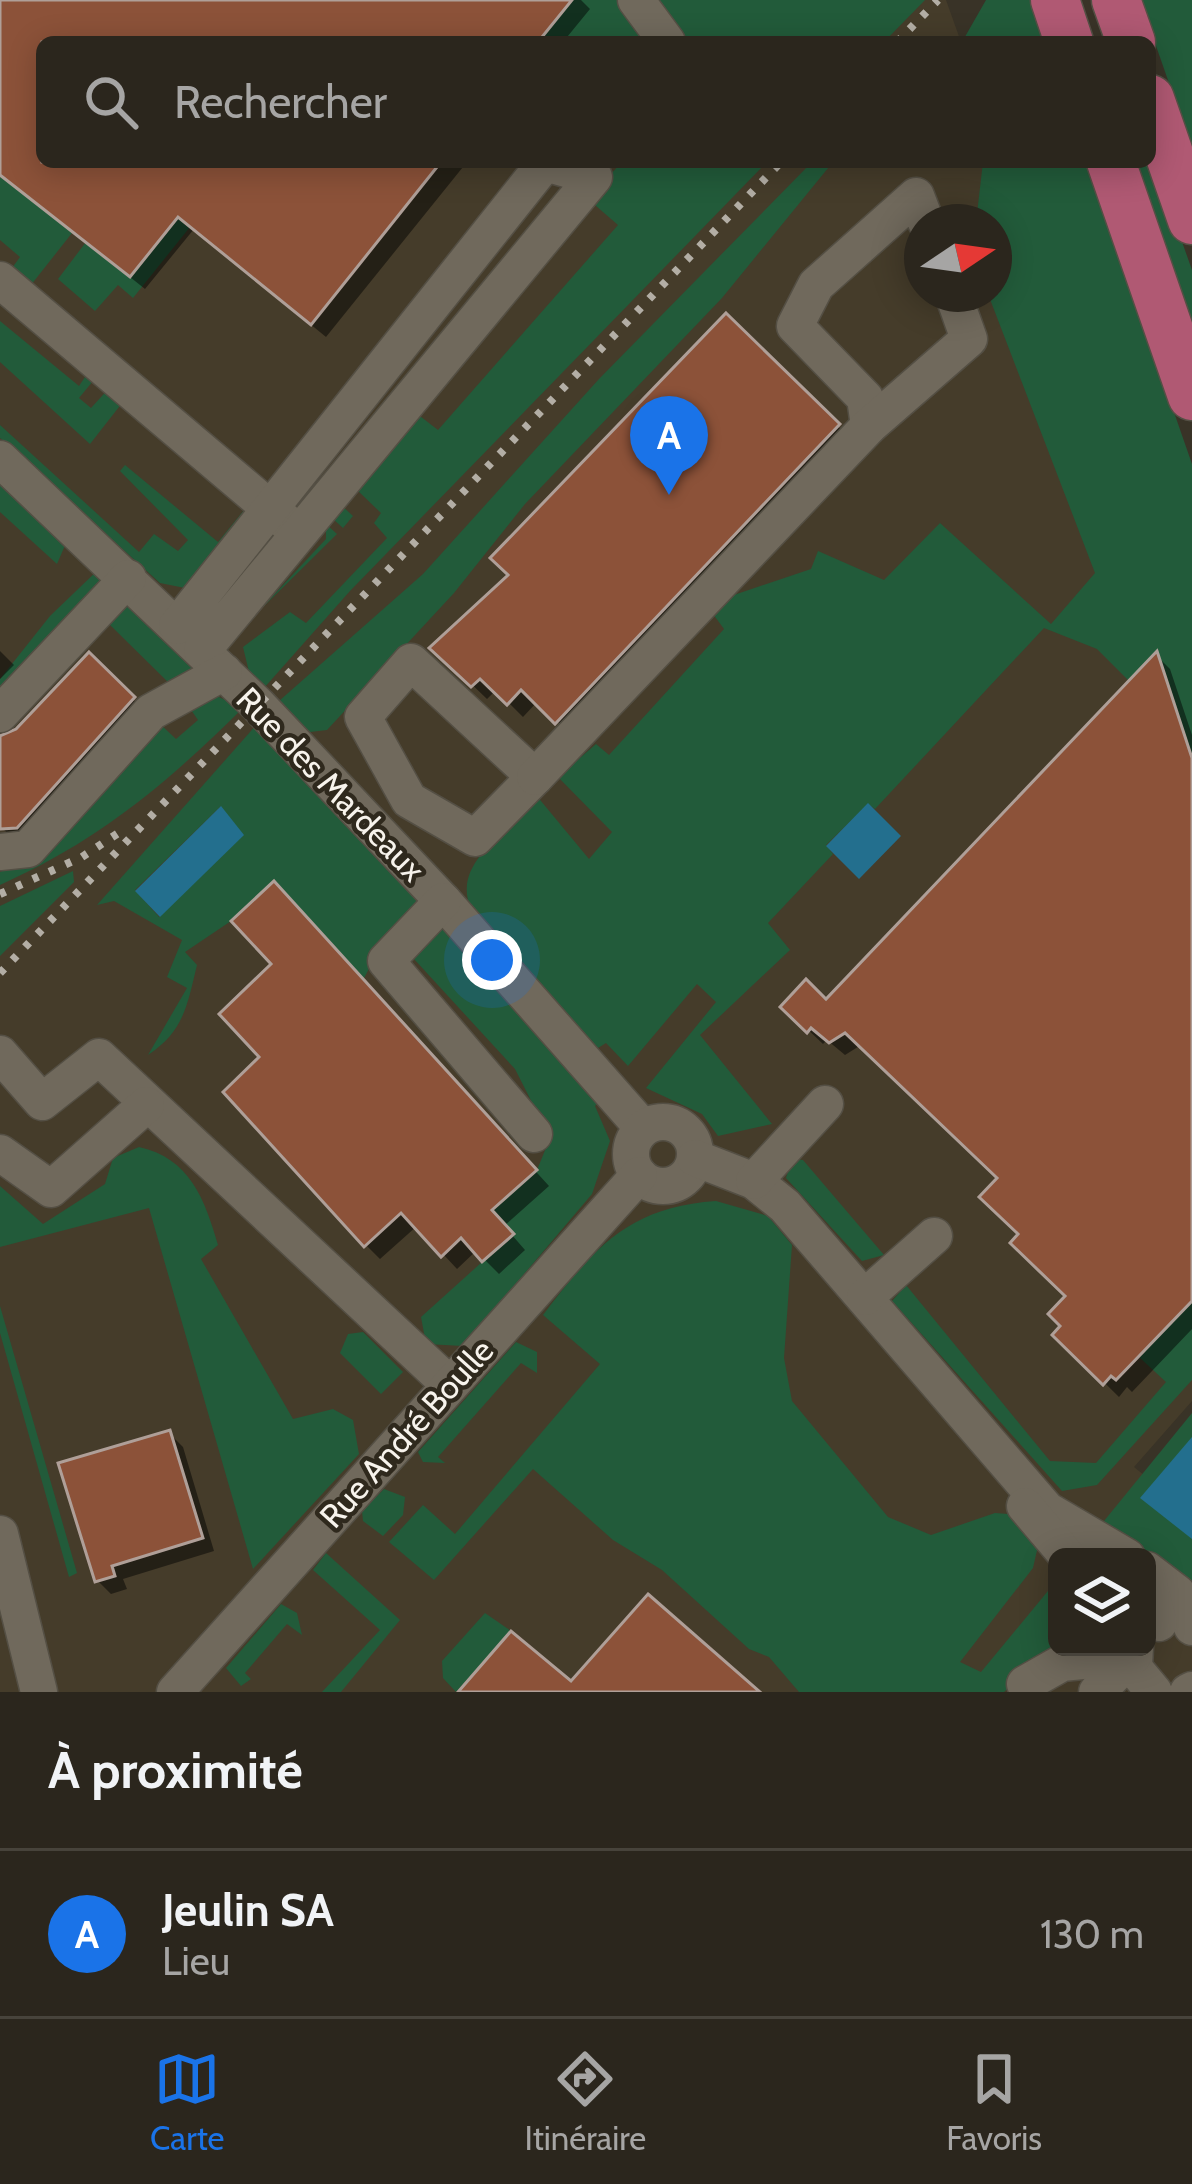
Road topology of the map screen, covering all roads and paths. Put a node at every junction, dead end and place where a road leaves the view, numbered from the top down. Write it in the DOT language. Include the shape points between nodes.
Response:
graph roads {
  1 [pos="636,0"];
  2 [pos="1055,0"];
  3 [pos="1116,0"];
  4 [pos="663,36"];
  5 [pos="1068,36"];
  6 [pos="1128,36"];
  7 [pos="1156,116"];
  8 [pos="542,168"];
  9 [pos="1113,168"];
  10 [pos="600,170"];
  11 [pos="904,207"];
  12 [pos="1192,220"];
  13 [pos="0,280"];
  14 [pos="959,312"];
  15 [pos="1192,397"];
  16 [pos="869,426"];
  17 [pos="0,458"];
  18 [pos="271,508"];
  19 [pos="299,533"];
  20 [pos="128,578"];
  21 [pos="201,650"];
  22 [pos="0,714"];
  23 [pos="535,777"];
  24 [pos="409,800"];
  25 [pos="377,830"];
  26 [pos="0,852"];
  27 [pos="443,902"];
  28 [pos="0,1054"];
  29 [pos="825,1104"];
  30 [pos="146,1105"];
  31 [pos="643,1129"];
  32 [pos="534,1134"];
  33 [pos="0,1153"];
  34 [pos="695,1158"];
  35 [pos="639,1175"];
  36 [pos="754,1181"];
  37 [pos="934,1236"];
  38 [pos="865,1297"];
  39 [pos="448,1384"];
  40 [pos="996,1456"];
  41 [pos="0,1534"];
  42 [pos="1059,1548"];
  43 [pos="1111,1548"];
  44 [pos="1160,1635"];
  45 [pos="1054,1656"];
  46 [pos="1022,1688"];
  47 [pos="40,1692"];
  48 [pos="176,1692"];
  49 [pos="1097,1692"];
  50 [pos="1154,1692"];
  1 -- 4 [label="street"];
  2 -- 5 [label="main road"];
  3 -- 6 [label="main road"];
  7 -- 12 [label="main road"];
  8 -- 18 [label="street"];
  9 -- 15 [label="main road"];
  10 -- 19 [label="street"];
  11 -- 16 [label="street" via="816,285 795,326 865,398"];
  13 -- 18 [label="street"];
  14 -- 16 [label="street" via="969,339"];
  16 -- 23 [label="street"];
  17 -- 20 [label="street, Rue des Mardeaux"];
  18 -- 19 [label="street"];
  18 -- 21 [label="street"];
  19 -- 21 [label="street"];
  20 -- 21 [label="street, Rue des Mardeaux"];
  20 -- 22 [label="street"];
  21 -- 25 [label="street, Rue des Mardeaux"];
  21 -- 26 [label="street" via="28,849"];
  23 -- 24 [label="street" via="475,838"];
  23 -- 24 [label="street" via="410,662 363,716"];
  24 -- 25 [label="street"];
  25 -- 27 [label="street, Rue des Mardeaux"];
  27 -- 31 [label="street, Rue des Mardeaux"];
  27 -- 32 [label="street" via="386,961"];
  28 -- 30 [label="street" via="42,1102 99,1057"];
  29 -- 36 [label="street"];
  30 -- 33 [label="street" via="51,1189"];
  30 -- 39 [label="street"];
  31 -- 34 [label="street" via="661,1121 679,1126"];
  31 -- 35 [label="street" via="632,1146"];
  34 -- 35 [label="street" via="677,1183 657,1186"];
  34 -- 36 [label="street"];
  35 -- 39 [label="street, Rue André Boulle"];
  36 -- 38 [label="street"];
  37 -- 38 [label="street"];
  38 -- 40 [label="street"];
  39 -- 48 [label="street, Rue André Boulle"];
  40 -- 42 [label="street"];
  40 -- 43 [label="street" via="1047,1510"];
  41 -- 47 [label="street"];
  44 -- 46 [label="street" via="1062,1664"];
  44 -- 49 [label="street"];
  44 -- 50 [label="street" via="1139,1680"];
  45 -- 46 [label="street"];
}
